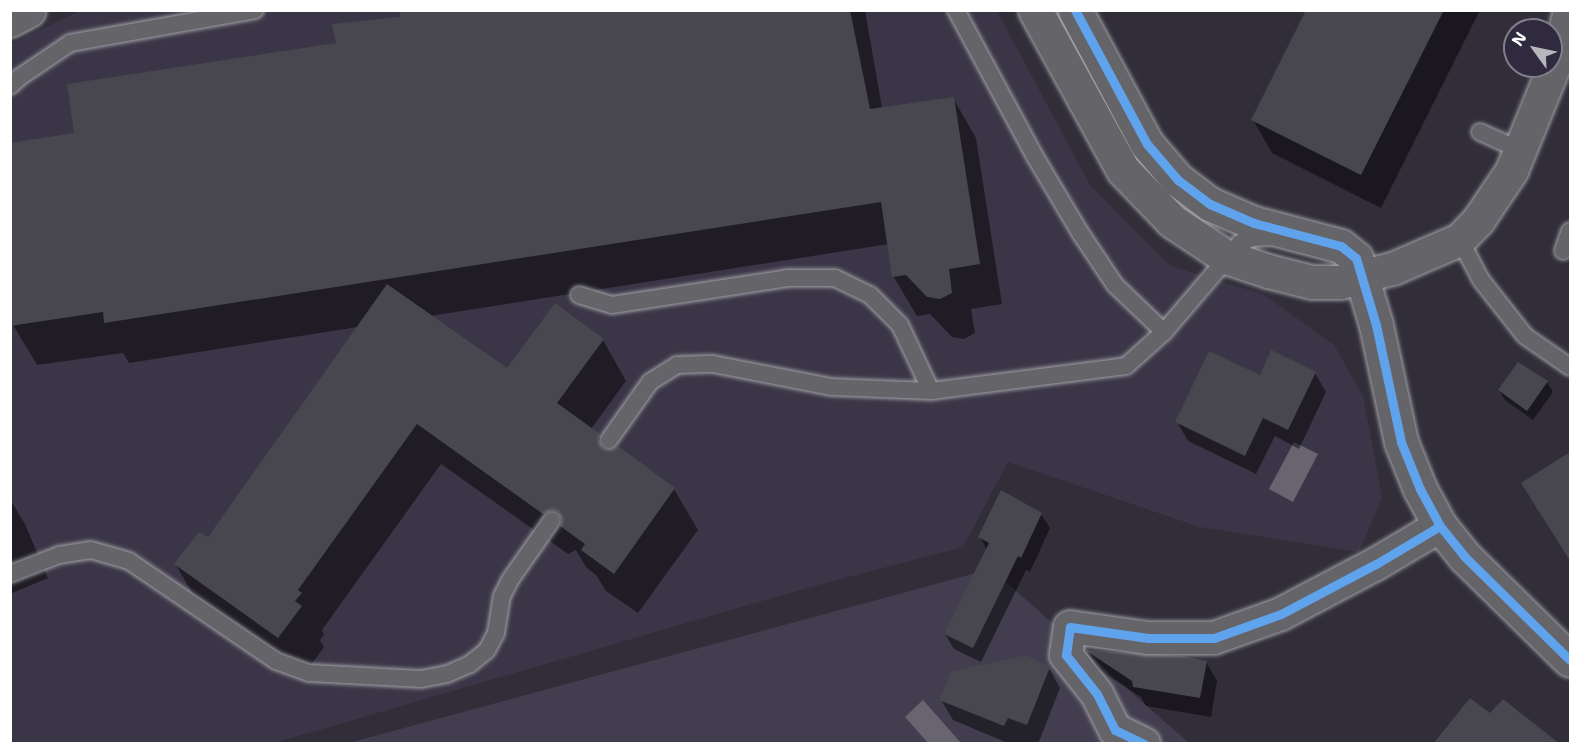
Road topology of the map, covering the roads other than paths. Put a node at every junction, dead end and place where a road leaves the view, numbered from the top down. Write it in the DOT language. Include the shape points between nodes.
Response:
graph roads {
  1 [pos="28,10"];
  2 [pos="255,10"];
  3 [pos="956,10"];
  4 [pos="1035,10"];
  5 [pos="1076,10"];
  6 [pos="1570,10"];
  7 [pos="10,20"];
  8 [pos="10,87"];
  9 [pos="1480,132"];
  10 [pos="1520,150"];
  11 [pos="1570,231"];
  12 [pos="1302,236"];
  13 [pos="1460,240"];
  14 [pos="1563,251"];
  15 [pos="1226,257"];
  16 [pos="1364,276"];
  17 [pos="579,295"];
  18 [pos="1164,333"];
  19 [pos="1570,367"];
  20 [pos="931,391"];
  21 [pos="609,440"];
  22 [pos="552,520"];
  23 [pos="1440,526"];
  24 [pos="10,574"];
  25 [pos="1570,660"];
  26 [pos="1144,744"];
  1 -- 7 [label="street"];
  2 -- 8 [label="lane" via="70,43"];
  3 -- 18 [label="lane" via="1081,234 1115,285"];
  4 -- 15 [label="street" via="1123,170 1172,221"];
  5 -- 12 [label="street" via="1147,144 1178,180 1210,204 1254,223"];
  6 -- 10 [label="street" via="1560,53"];
  9 -- 10 [label="lane"];
  10 -- 13 [label="street" via="1512,171 1479,220"];
  11 -- 14 [label="lane"];
  12 -- 15 [label="lane" via="1253,238 1240,243"];
  12 -- 16 [label="street" via="1350,251"];
  13 -- 16 [label="street" via="1393,269"];
  13 -- 19 [label="lane" via="1480,280 1525,336"];
  15 -- 16 [label="street" via="1312,282 1340,282"];
  15 -- 18 [label="lane"];
  16 -- 23 [label="street" via="1401,442"];
  17 -- 20 [label="lane" via="612,305 788,278 835,278 870,295 900,325"];
  18 -- 20 [label="lane" via="1126,366"];
  20 -- 21 [label="lane" via="831,387 713,364 677,365 650,382"];
  22 -- 24 [label="lane" via="510,580 502,596 496,633 487,650 470,664 421,679 309,673 276,661 129,561 91,550 59,555"];
  23 -- 25 [label="street" via="1464,556"];
  23 -- 26 [label="street" via="1281,614 1214,638 1148,638 1070,627 1066,655 1097,694 1115,730"];
}
